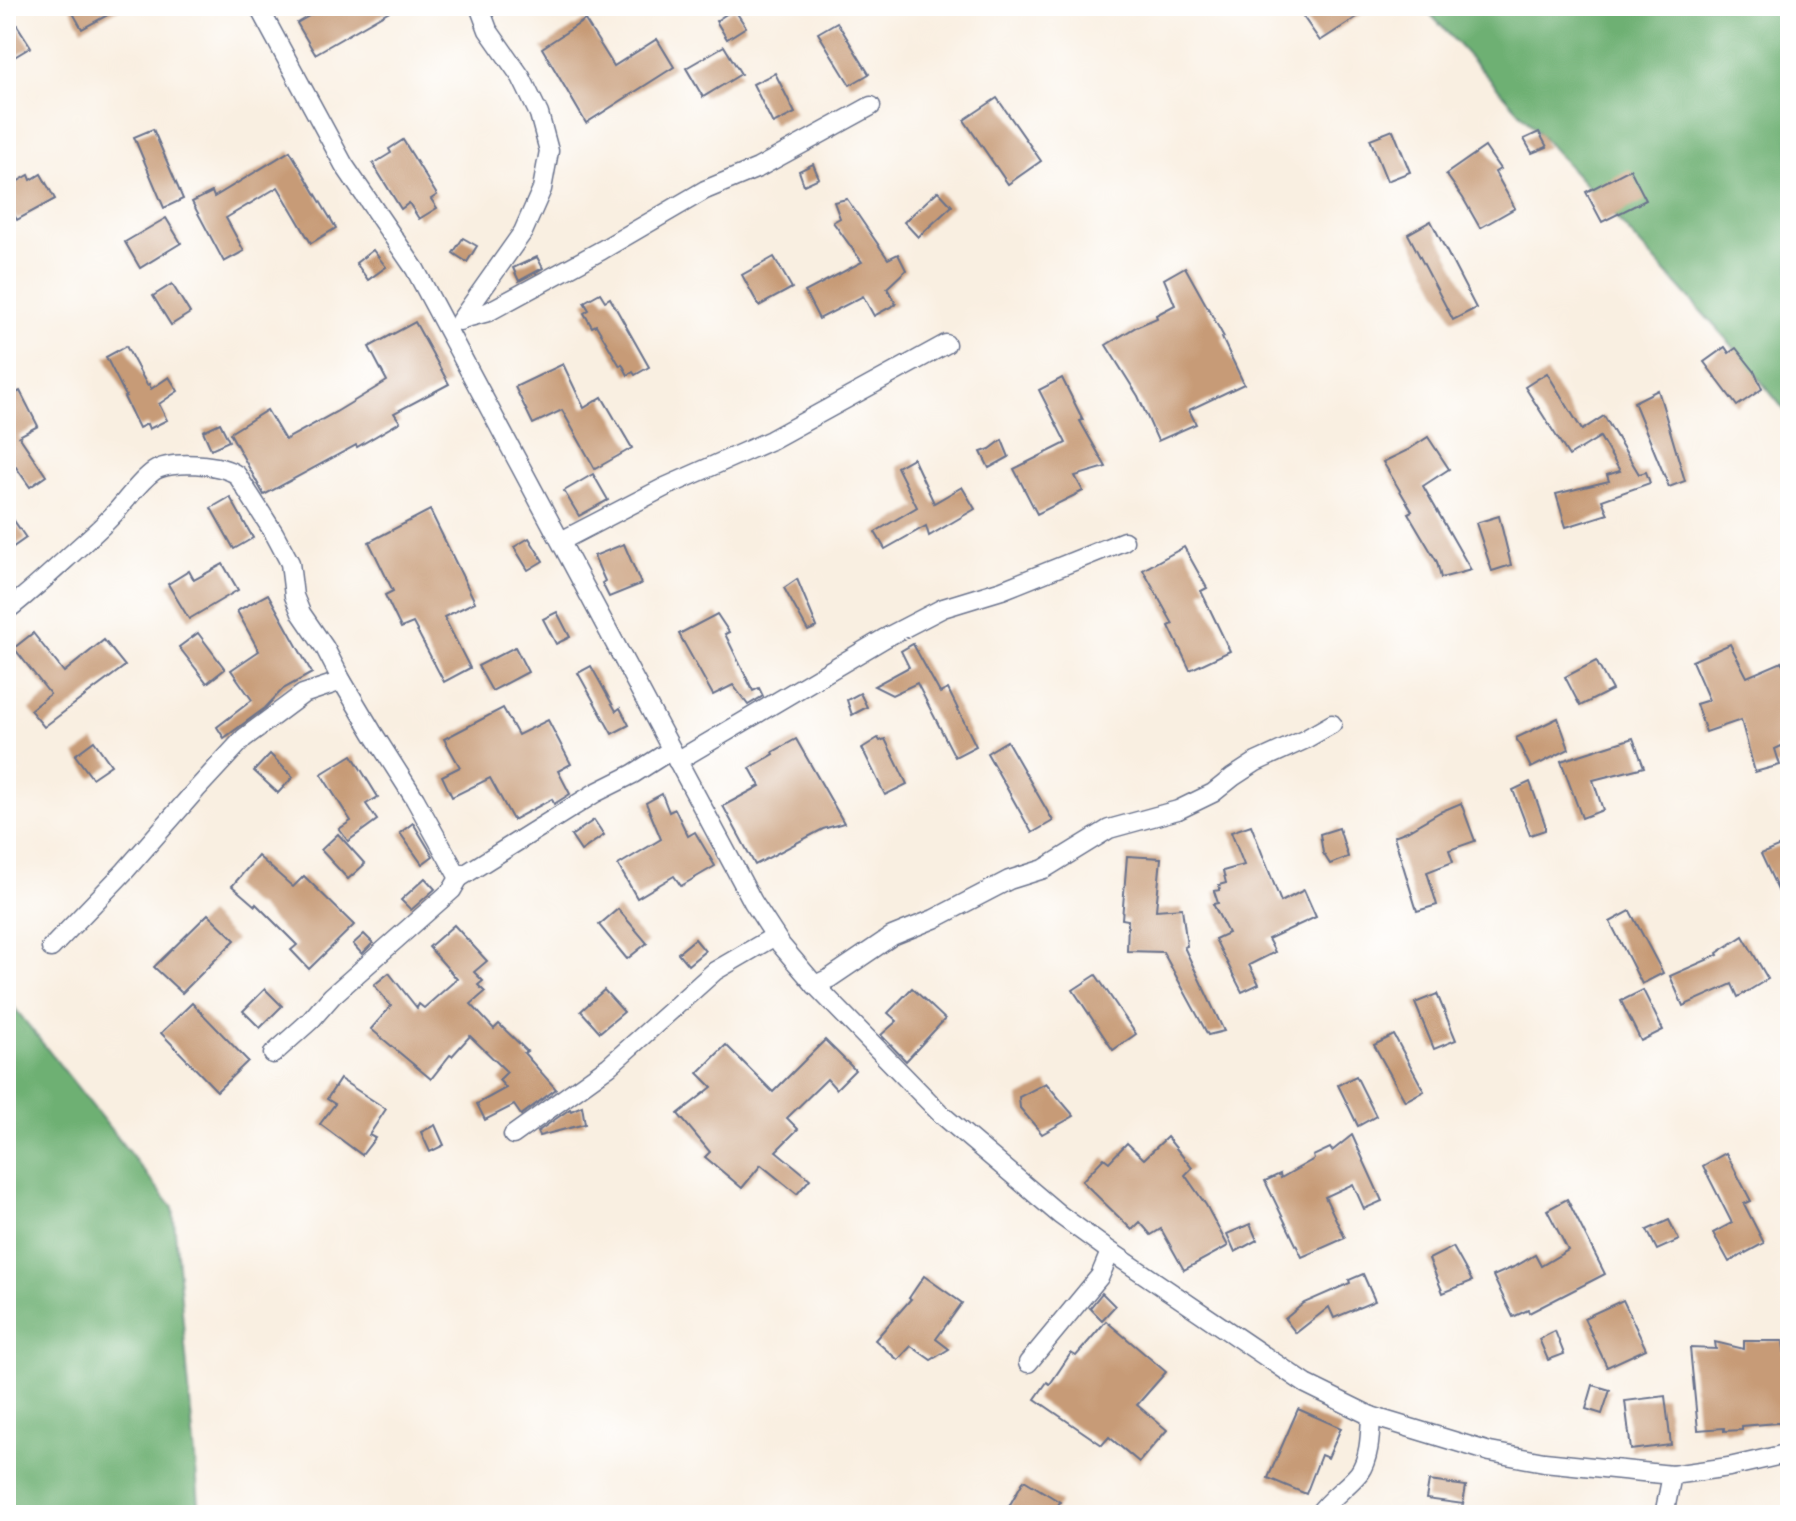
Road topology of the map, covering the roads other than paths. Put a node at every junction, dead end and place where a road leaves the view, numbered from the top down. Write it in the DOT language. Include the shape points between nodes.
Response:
graph roads {
  1 [pos="258,6"];
  2 [pos="479,6"];
  3 [pos="871,106"];
  4 [pos="462,319"];
  5 [pos="449,333"];
  6 [pos="946,344"];
  7 [pos="561,541"];
  8 [pos="1124,541"];
  9 [pos="6,611"];
  10 [pos="342,681"];
  11 [pos="1332,724"];
  12 [pos="674,755"];
  13 [pos="459,878"];
  14 [pos="775,936"];
  15 [pos="51,948"];
  16 [pos="815,985"];
  17 [pos="273,1054"];
  18 [pos="513,1135"];
  19 [pos="1110,1252"];
  20 [pos="1028,1363"];
  21 [pos="1371,1416"];
  22 [pos="1790,1453"];
  23 [pos="1672,1475"];
  24 [pos="1318,1515"];
  25 [pos="1664,1515"];
  1 -- 5 [label="street" via="344,165 415,269"];
  2 -- 4 [label="street" via="488,30 527,89 549,151 542,189 523,232"];
  3 -- 4 [label="street" via="758,168 705,190 488,312"];
  4 -- 5 [label="street"];
  5 -- 7 [label="street"];
  6 -- 7 [label="street" via="771,440"];
  7 -- 12 [label="street"];
  8 -- 12 [label="street" via="943,608"];
  9 -- 10 [label="street" via="154,471 167,465 211,465 237,475 274,533 290,563 301,613"];
  10 -- 13 [label="street"];
  10 -- 15 [label="street" via="303,694 244,738"];
  11 -- 16 [label="street" via="1178,810 1109,829 1044,869 1009,880 892,936"];
  12 -- 13 [label="street" via="595,793"];
  12 -- 14 [label="street"];
  13 -- 17 [label="street"];
  14 -- 16 [label="street"];
  14 -- 18 [label="street" via="715,971 609,1066"];
  16 -- 19 [label="street" via="941,1114"];
  19 -- 20 [label="street" via="1100,1276"];
  19 -- 21 [label="street" via="1306,1384"];
  21 -- 23 [label="street" via="1490,1452"];
  21 -- 24 [label="street" via="1366,1459 1358,1474"];
  22 -- 23 [label="street"];
  23 -- 25 [label="street"];
}
